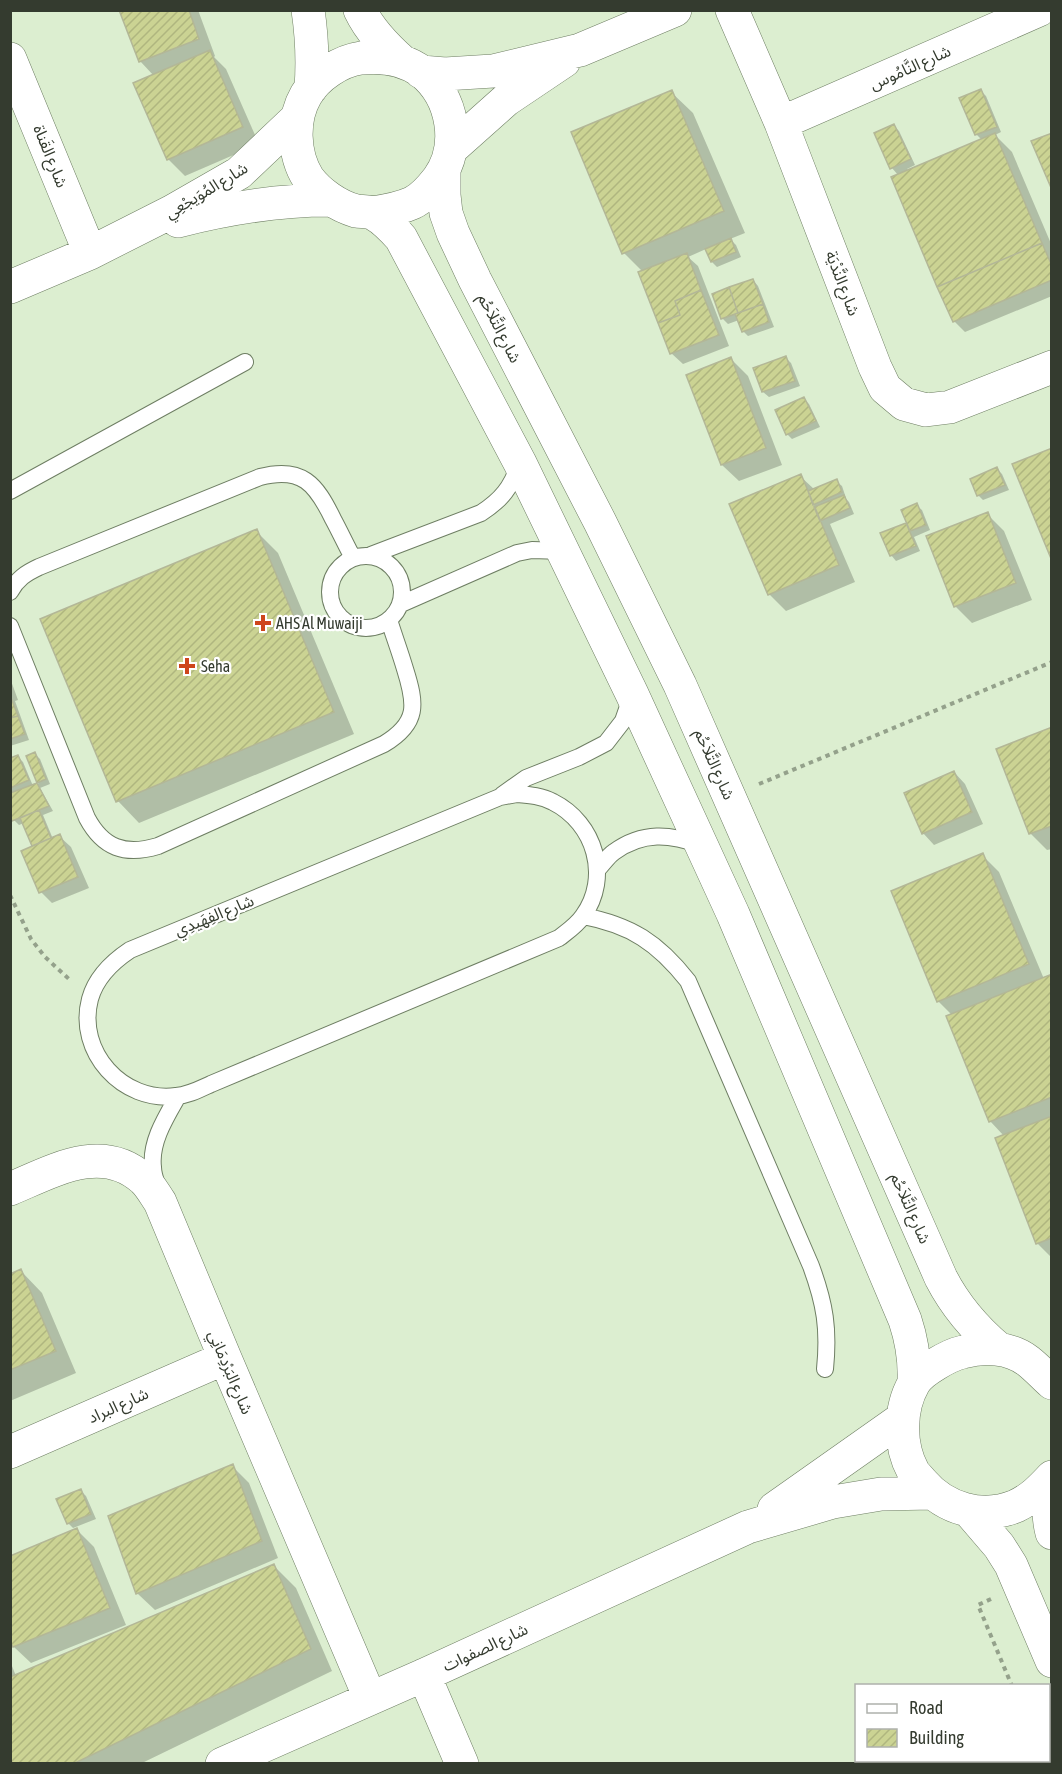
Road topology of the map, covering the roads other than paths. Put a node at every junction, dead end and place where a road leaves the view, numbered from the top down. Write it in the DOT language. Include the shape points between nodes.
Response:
graph roads {
  1 [pos="308,10"];
  2 [pos="360,10"];
  3 [pos="675,10"];
  4 [pos="732,10"];
  5 [pos="1039,10"];
  6 [pos="580,50"];
  7 [pos="10,59"];
  8 [pos="412,67"];
  9 [pos="310,88"];
  10 [pos="297,118"];
  11 [pos="22,120"];
  12 [pos="781,123"];
  13 [pos="447,160"];
  14 [pos="330,200"];
  15 [pos="372,213"];
  16 [pos="136,230"];
  17 [pos="90,253"];
  18 [pos="10,287"];
  19 [pos="245,362"];
  20 [pos="1052,367"];
  21 [pos="520,463"];
  22 [pos="10,491"];
  23 [pos="563,551"];
  24 [pos="371,555"];
  25 [pos="353,558"];
  26 [pos="10,592"];
  27 [pos="400,604"];
  28 [pos="389,620"];
  29 [pos="10,626"];
  30 [pos="632,694"];
  31 [pos="500,797"];
  32 [pos="702,846"];
  33 [pos="598,869"];
  34 [pos="583,916"];
  35 [pos="178,1096"];
  36 [pos="10,1188"];
  37 [pos="160,1202"];
  38 [pos="225,1358"];
  39 [pos="1026,1359"];
  40 [pos="825,1369"];
  41 [pos="914,1382"];
  42 [pos="1052,1383"];
  43 [pos="903,1418"];
  44 [pos="10,1452"];
  45 [pos="1052,1479"];
  46 [pos="932,1493"];
  47 [pos="969,1511"];
  48 [pos="748,1527"];
  49 [pos="1052,1533"];
  50 [pos="1052,1661"];
  51 [pos="424,1675"];
  52 [pos="370,1698"];
  53 [pos="255,1757"];
  54 [pos="222,1764"];
  55 [pos="462,1764"];
  1 -- 9 [label="street" via="313,62"];
  2 -- 8 [label="street" via="387,48"];
  3 -- 6 [label="street"];
  4 -- 12 [label="street, شارع النَّدْيَة"];
  5 -- 12 [label="street, شارع النَّامُوس"];
  6 -- 8 [label="street" via="493,70 445,74"];
  6 -- 13 [label="street" via="506,100"];
  7 -- 11 [label="street, شارع القَناة"];
  8 -- 9 [label="street" via="378,56 352,60 329,70"];
  8 -- 13 [label="street" via="441,93 451,120"];
  9 -- 10 [label="street"];
  10 -- 14 [label="street" via="297,149 309,178"];
  10 -- 16 [label="street, شارع المُوَيجْعِي" via="238,173"];
  11 -- 17 [label="street, شارع القَناة"];
  12 -- 20 [label="street, شارع النَّدْيَة" via="885,388 904,404 927,410 951,407"];
  13 -- 15 [label="street" via="431,189 414,202"];
  13 -- 39 [label="street, شارع التَّلاَحُم" via="444,195 453,233 680,686 941,1278 952,1299 981,1334"];
  14 -- 15 [label="street"];
  14 -- 16 [label="street, شارع المُوَيجْعِي" via="252,205"];
  15 -- 21 [label="street" via="401,238"];
  16 -- 17 [label="street, شارع المُوَيجْعِي"];
  17 -- 18 [label="street, شارع المُوَيجْعِي"];
  19 -- 22 [label="lane"];
  21 -- 23 [label="street"];
  21 -- 24 [label="lane" via="506,492 481,513"];
  23 -- 27 [label="lane" via="517,553"];
  23 -- 30 [label="street"];
  24 -- 25 [label="lane"];
  24 -- 27 [label="lane" via="383,559 400,578"];
  25 -- 26 [label="lane" via="321,495 293,475 276,473 26,573"];
  25 -- 28 [label="lane" via="343,563 330,582 329,593 337,615 356,627 379,626"];
  27 -- 28 [label="lane"];
  28 -- 29 [label="lane" via="413,699 408,722 399,735 144,850 116,847 94,830"];
  30 -- 31 [label="lane, شارع الفِهَيدِي" via="623,721 606,743 526,778"];
  30 -- 32 [label="street"];
  31 -- 33 [label="lane, شارع الفِهَيدِي" via="535,796 567,810 590,838"];
  31 -- 35 [label="lane, شارع الفِهَيدِي" via="116,959 96,984 90,999 88,1016 93,1047 101,1063 127,1087 143,1094"];
  32 -- 33 [label="lane" via="680,837 656,835 613,852"];
  32 -- 41 [label="street" via="905,1320 915,1361"];
  33 -- 34 [label="lane, شارع الفِهَيدِي" via="591,902"];
  34 -- 35 [label="lane, شارع الفِهَيدِي" via="559,938"];
  34 -- 40 [label="lane" via="641,935 674,963 688,981 812,1266 826,1319"];
  35 -- 37 [label="lane" via="154,1147 152,1166"];
  36 -- 37 [label="street, شارع البَرْدِمَانِي" via="65,1166 92,1160 120,1164 144,1179"];
  37 -- 38 [label="street, شارع البَرْدِمَانِي"];
  38 -- 44 [label="street, شارع البراد"];
  38 -- 52 [label="street, شارع البَرْدِمَانِي"];
  39 -- 41 [label="street" via="976,1348 954,1354"];
  39 -- 42 [label="street, شارع التَّلاَحُم"];
  41 -- 43 [label="street"];
  43 -- 46 [label="street" via="903,1446 913,1472"];
  43 -- 48 [label="street, شارع الصفوات"];
  45 -- 47 [label="street" via="1016,1506 992,1512"];
  45 -- 49 [label="street" via="1047,1499"];
  46 -- 47 [label="street"];
  46 -- 48 [label="street, شارع الصفوات" via="881,1494 833,1502"];
  47 -- 50 [label="street" via="1011,1565"];
  48 -- 51 [label="street, شارع الصفوات"];
  51 -- 52 [label="street, شارع الصفوات"];
  51 -- 55 [label="street"];
  52 -- 53 [label="street, شارع الصفوات"];
  53 -- 54 [label="street, شارع الصفوات"];
}
